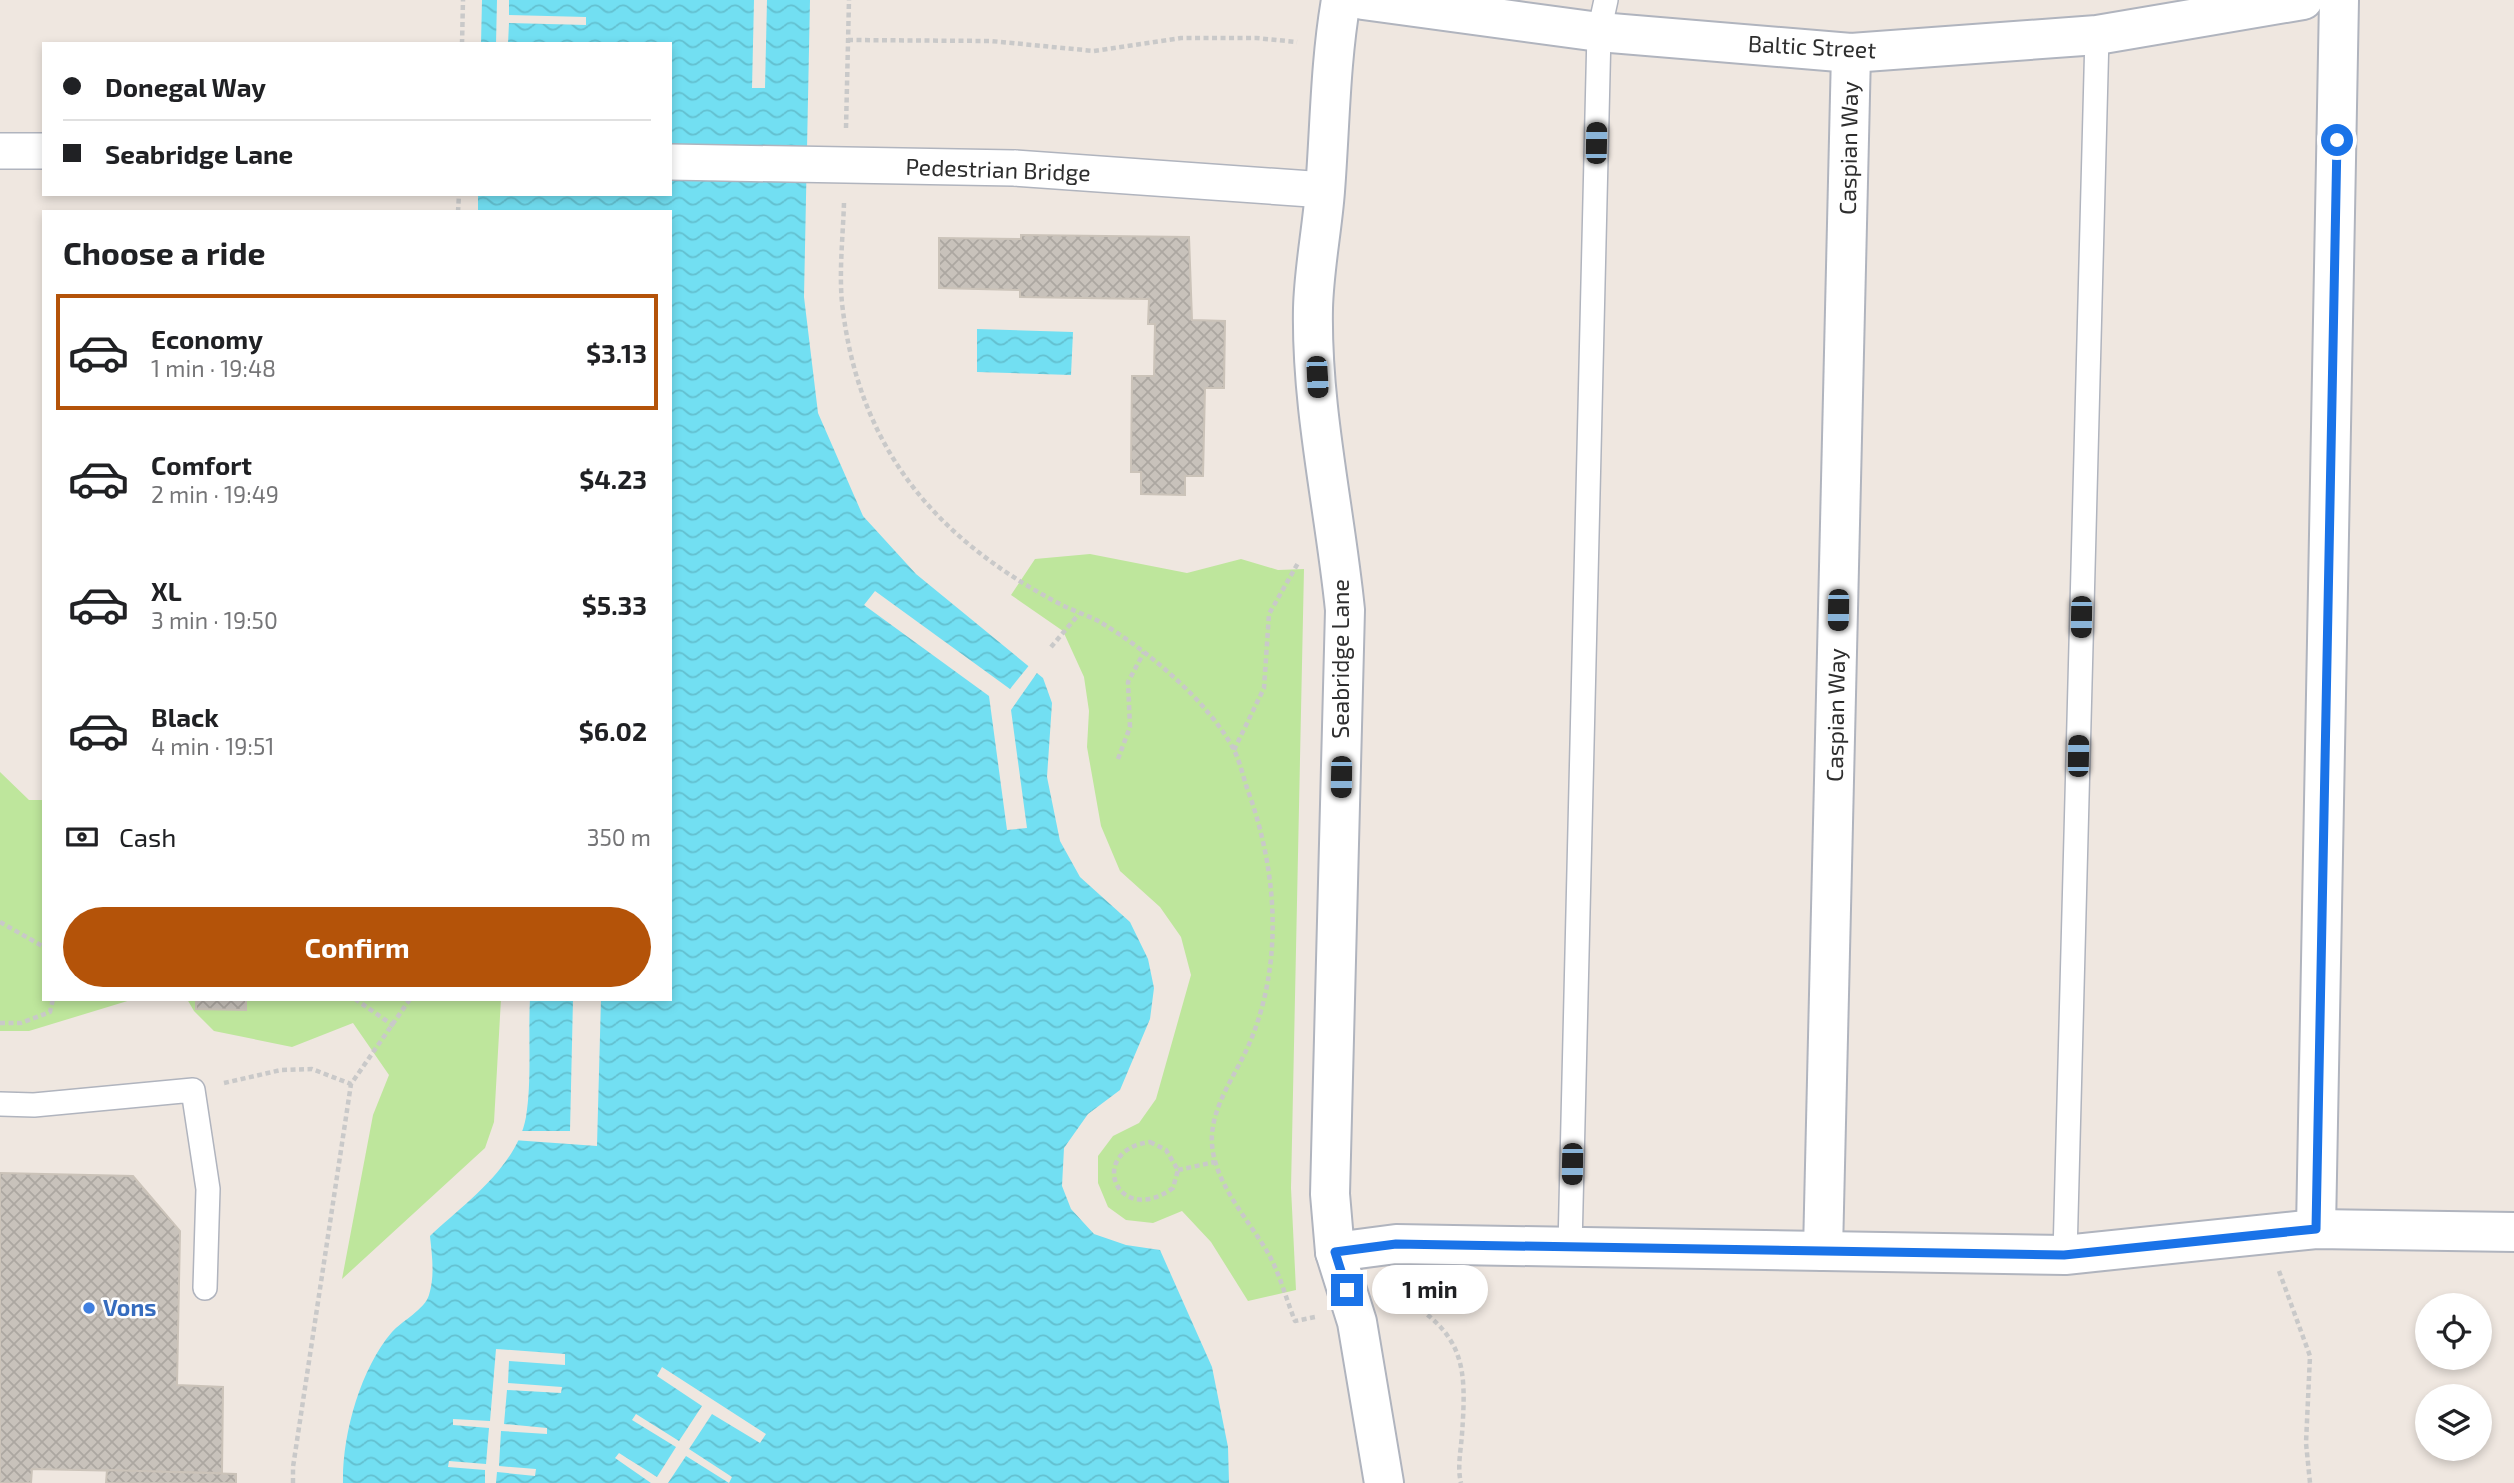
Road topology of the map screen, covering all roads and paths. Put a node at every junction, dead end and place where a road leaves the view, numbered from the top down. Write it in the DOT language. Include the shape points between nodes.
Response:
graph roads {
  1 [pos="463,0"];
  2 [pos="849,0"];
  3 [pos="1341,0"];
  4 [pos="1363,0"];
  5 [pos="2302,0"];
  6 [pos="2340,0"];
  7 [pos="1602,16"];
  8 [pos="2097,35"];
  9 [pos="848,40"];
  10 [pos="462,42"];
  11 [pos="1333,46"];
  12 [pos="1851,53"];
  13 [pos="846,136"];
  14 [pos="0,150"];
  15 [pos="42,151"];
  16 [pos="672,162"];
  17 [pos="1325,190"];
  18 [pos="844,191"];
  19 [pos="1337,527"];
  20 [pos="1079,614"];
  21 [pos="1051,647"];
  22 [pos="1144,652"];
  23 [pos="1234,750"];
  24 [pos="1118,759"];
  25 [pos="0,922"];
  26 [pos="42,946"];
  27 [pos="53,1001"];
  28 [pos="358,1001"];
  29 [pos="409,1001"];
  30 [pos="0,1023"];
  31 [pos="394,1026"];
  32 [pos="351,1084"];
  33 [pos="192,1090"];
  34 [pos="0,1104"];
  35 [pos="1215,1161"];
  36 [pos="1178,1170"];
  37 [pos="2316,1229"];
  38 [pos="2514,1232"];
  39 [pos="2265,1234"];
  40 [pos="1570,1247"];
  41 [pos="1823,1251"];
  42 [pos="1335,1252"];
  43 [pos="2064,1255"];
  44 [pos="205,1288"];
  45 [pos="1353,1309"];
  46 [pos="293,1483"];
  47 [pos="1384,1483"];
  48 [pos="1461,1483"];
  49 [pos="2310,1483"];
  1 -- 10 [label="path"];
  2 -- 9 [label="path"];
  3 -- 11 [label="street, Seabridge Lane"];
  4 -- 7 [label="street, Baltic Street"];
  5 -- 8 [label="street, Baltic Street"];
  6 -- 37 [label="street"];
  7 -- 12 [label="street, Baltic Street"];
  7 -- 40 [label="lane"];
  8 -- 12 [label="street, Baltic Street"];
  8 -- 43 [label="lane"];
  9 -- 11 [label="path" via="991,41 1094,51 1181,38 1256,38"];
  9 -- 13 [label="path"];
  11 -- 17 [label="street, Seabridge Lane"];
  12 -- 41 [label="street, Caspian Way"];
  14 -- 15 [label="street"];
  16 -- 17 [label="street, Pedestrian Bridge, bridge" via="1014,168"];
  17 -- 19 [label="street, Seabridge Lane" via="1313,308 1320,423"];
  18 -- 20 [label="path" via="842,300 850,352 870,416 893,459 930,510 973,551"];
  19 -- 23 [label="path" via="1300,561 1269,614 1264,688"];
  19 -- 42 [label="street, Seabridge Lane" via="1345,610 1330,1194"];
  20 -- 21 [label="path"];
  20 -- 22 [label="path" via="1098,621"];
  22 -- 23 [label="path" via="1203,709"];
  22 -- 24 [label="path" via="1128,682 1130,727"];
  23 -- 35 [label="path" via="1268,855 1273,909 1269,975 1251,1041 1217,1107 1212,1135"];
  25 -- 26 [label="path"];
  27 -- 30 [label="path" via="50,1012 21,1023"];
  28 -- 31 [label="path"];
  29 -- 31 [label="path"];
  31 -- 32 [label="path"];
  32 -- 33 [label="path" via="312,1069 281,1070"];
  32 -- 46 [label="path"];
  33 -- 34 [label="lane"];
  33 -- 44 [label="lane" via="208,1189"];
  35 -- 36 [label="path"];
  35 -- 45 [label="path" via="1270,1256 1295,1321"];
  36 -- 36 [label="path" via="1166,1150 1150,1142 1131,1144 1118,1156 1114,1173 1118,1187 1130,1199 1151,1201 1173,1188"];
  37 -- 38 [label="street"];
  37 -- 39 [label="street"];
  39 -- 43 [label="street"];
  39 -- 49 [label="path" via="2310,1356 2306,1443"];
  40 -- 41 [label="street"];
  40 -- 42 [label="street" via="1396,1244"];
  41 -- 43 [label="street"];
  42 -- 45 [label="street, Seabridge Lane"];
  45 -- 47 [label="street, Seabridge Lane"];
  45 -- 48 [label="path" via="1401,1296 1427,1312 1449,1338 1463,1366"];
}
